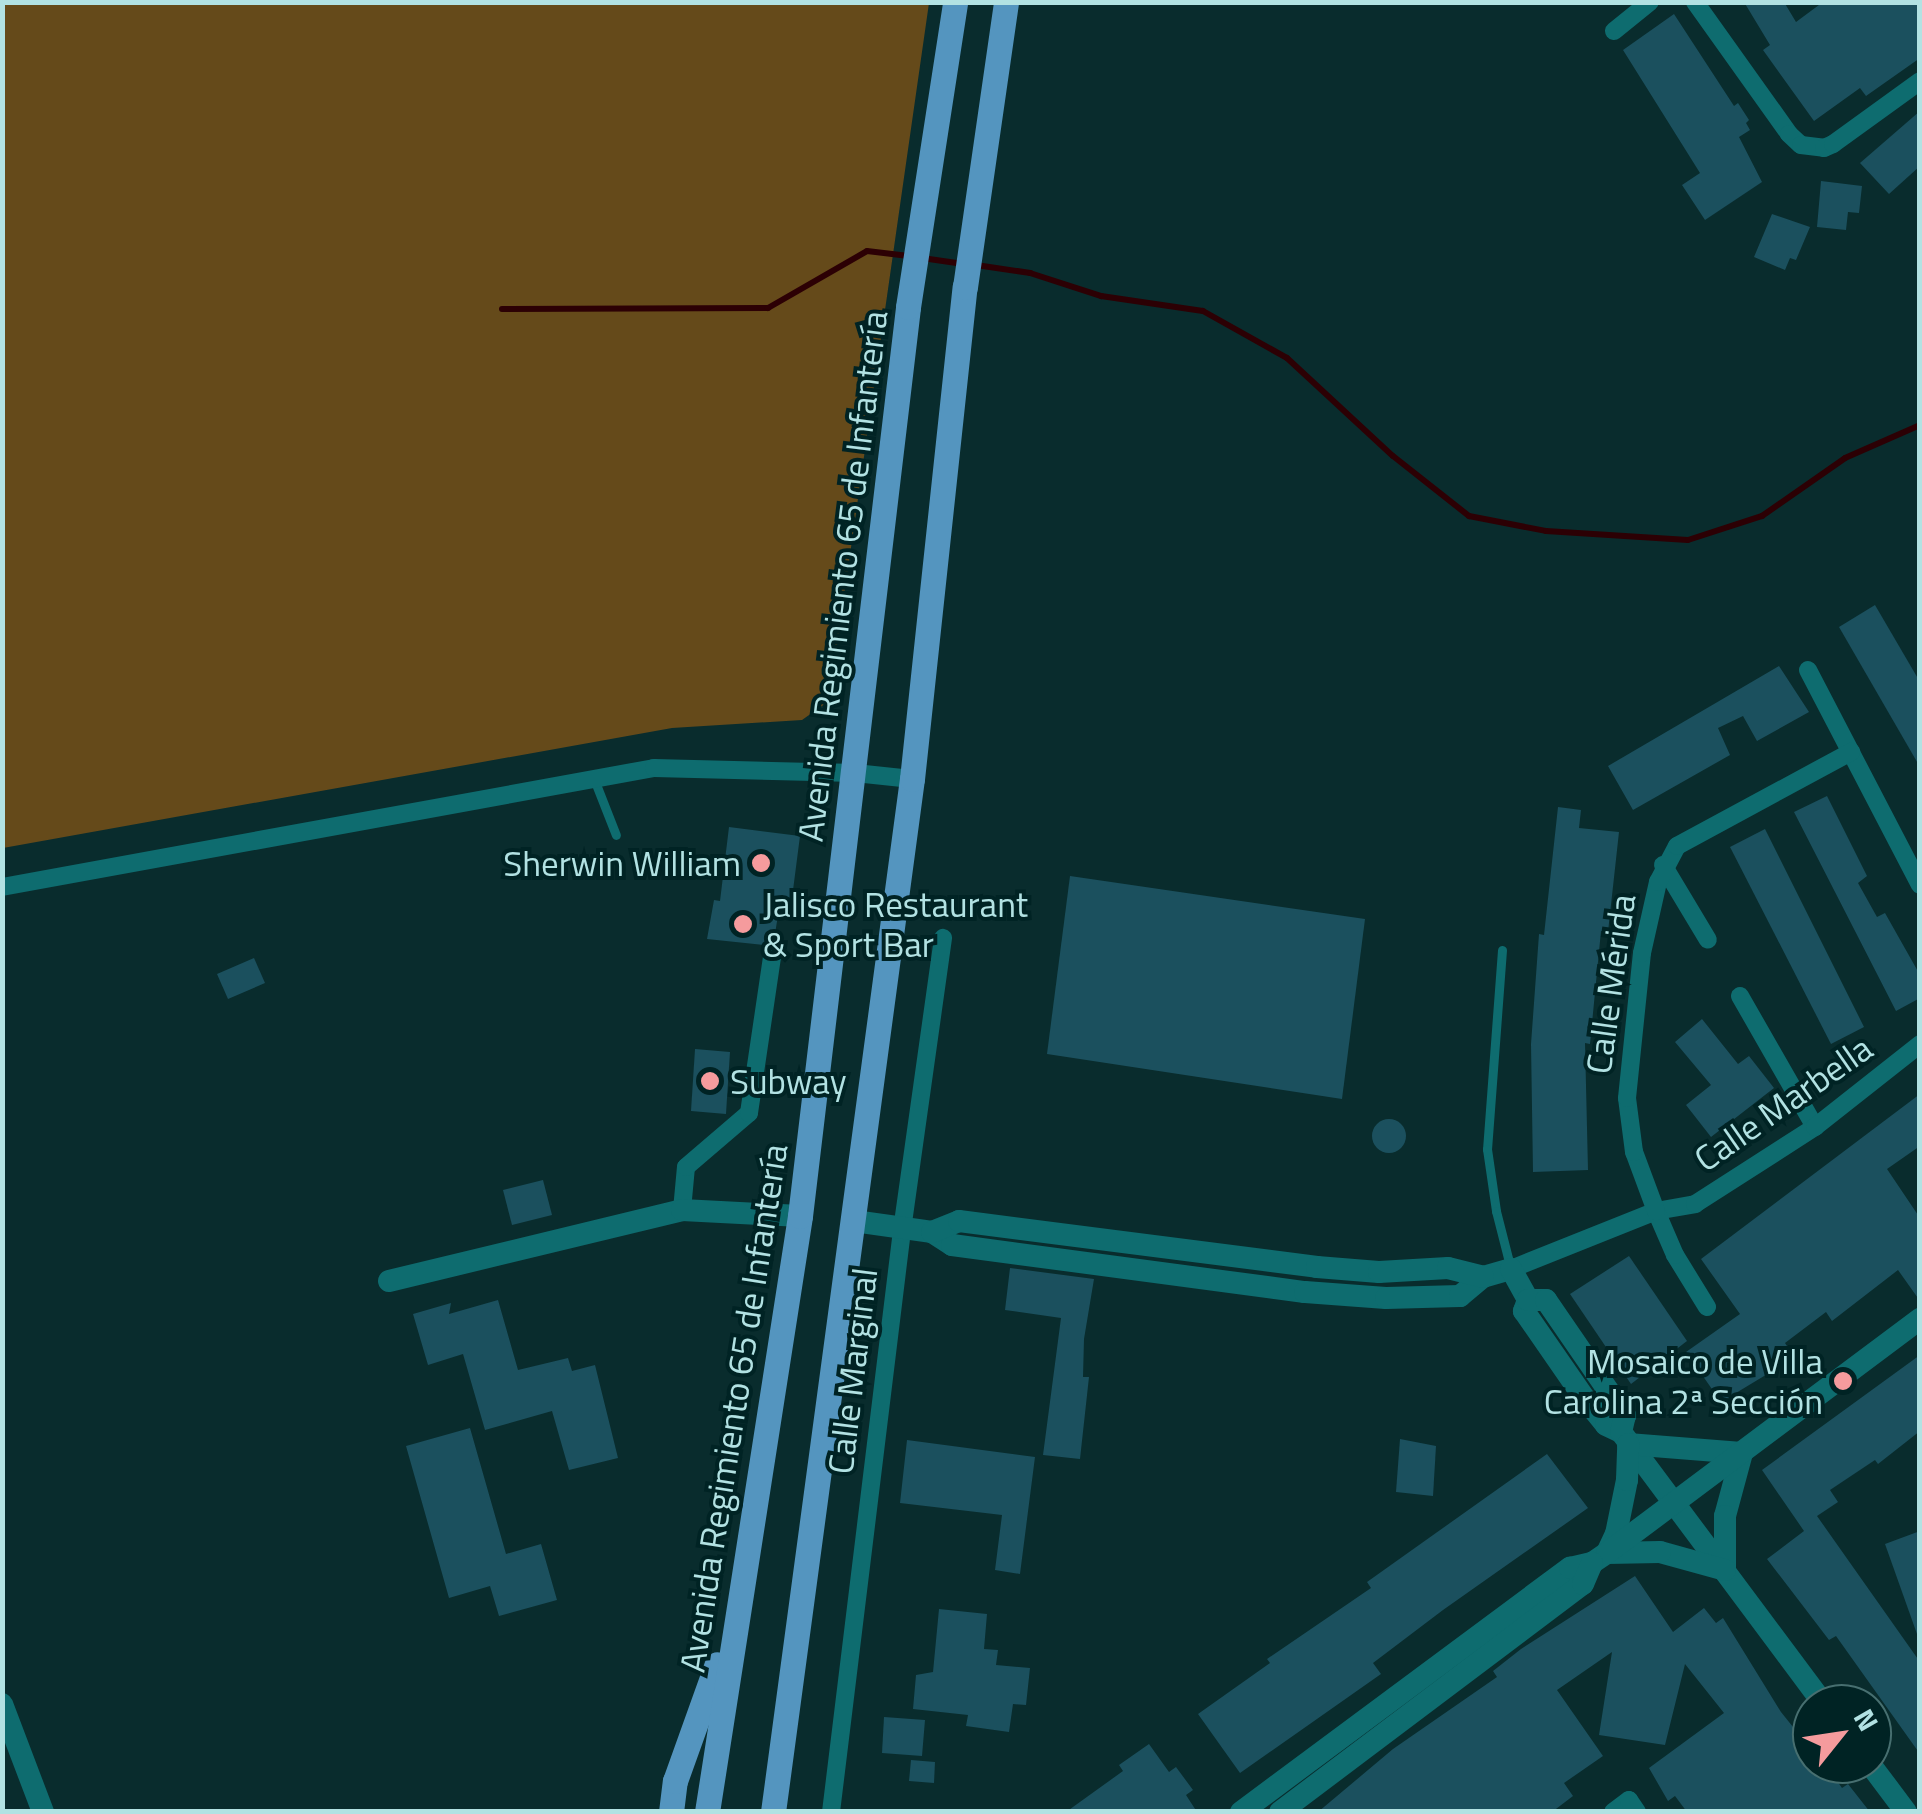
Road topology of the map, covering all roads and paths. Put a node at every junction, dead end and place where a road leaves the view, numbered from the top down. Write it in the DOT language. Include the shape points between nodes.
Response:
graph roads {
  1 [pos="955,2"];
  2 [pos="1006,2"];
  3 [pos="1650,2"];
  4 [pos="1695,2"];
  5 [pos="1614,31"];
  6 [pos="1920,81"];
  7 [pos="1808,670"];
  8 [pos="1851,752"];
  9 [pos="855,772"];
  10 [pos="594,779"];
  11 [pos="912,779"];
  12 [pos="616,835"];
  13 [pos="1664,865"];
  14 [pos="1920,885"];
  15 [pos="2,887"];
  16 [pos="943,938"];
  17 [pos="1708,940"];
  18 [pos="1502,950"];
  19 [pos="772,958"];
  20 [pos="1740,996"];
  21 [pos="1920,1044"];
  22 [pos="1815,1128"];
  23 [pos="682,1210"];
  24 [pos="1656,1211"];
  25 [pos="800,1216"];
  26 [pos="854,1221"];
  27 [pos="902,1230"];
  28 [pos="1024,1230"];
  29 [pos="932,1232"];
  30 [pos="1109,1240"];
  31 [pos="1021,1254"];
  32 [pos="1267,1261"];
  33 [pos="1107,1266"];
  34 [pos="1511,1268"];
  35 [pos="1483,1277"];
  36 [pos="389,1281"];
  37 [pos="1264,1287"];
  38 [pos="1707,1307"];
  39 [pos="1920,1320"];
  40 [pos="1624,1438"];
  41 [pos="1742,1452"];
  42 [pos="1674,1504"];
  43 [pos="1600,1558"];
  44 [pos="1725,1570"];
  45 [pos="734,1617"];
  46 [pos="1809,1684"];
  47 [pos="2,1704"];
  48 [pos="1885,1784"];
  49 [pos="43,1812"];
  50 [pos="671,1812"];
  51 [pos="707,1812"];
  52 [pos="773,1812"];
  53 [pos="831,1812"];
  54 [pos="1240,1812"];
  55 [pos="1280,1812"];
  56 [pos="1613,1812"];
  57 [pos="1637,1812"];
  58 [pos="1906,1812"];
  1 -- 9 [label="main road, Avenida Regimiento 65 de Infantería" via="908,306"];
  2 -- 11 [label="main road" via="965,287"];
  3 -- 5 [label="street"];
  4 -- 6 [label="street" via="1802,146 1833,144"];
  7 -- 8 [label="street"];
  8 -- 13 [label="street, Calle Mérida" via="1677,846"];
  8 -- 14 [label="street"];
  9 -- 10 [label="street" via="654,768"];
  9 -- 11 [label="street"];
  9 -- 25 [label="main road, Avenida Regimiento 65 de Infantería"];
  10 -- 12 [label="lane"];
  10 -- 15 [label="street"];
  11 -- 26 [label="main road"];
  13 -- 17 [label="street"];
  13 -- 24 [label="street, Calle Mérida" via="1642,953 1628,1071 1634,1152"];
  16 -- 27 [label="street, Calle Marginal"];
  18 -- 34 [label="lane" via="1487,1149"];
  19 -- 23 [label="street" via="749,1113 686,1167"];
  20 -- 22 [label="street"];
  21 -- 22 [label="street, Calle Marbella"];
  22 -- 24 [label="street, Calle Marbella" via="1694,1204"];
  23 -- 25 [label="street"];
  23 -- 36 [label="street"];
  24 -- 34 [label="street, Calle Marbella"];
  24 -- 38 [label="street, Calle Mérida" via="1674,1256"];
  25 -- 45 [label="main road, Avenida Regimiento 65 de Infantería"];
  26 -- 27 [label="street"];
  26 -- 52 [label="main road"];
  27 -- 29 [label="street"];
  27 -- 53 [label="street, Calle Marginal"];
  28 -- 29 [label="street" via="960,1221"];
  28 -- 30 [label="street"];
  28 -- 31 [label="street"];
  29 -- 31 [label="street" via="952,1245"];
  30 -- 32 [label="street"];
  30 -- 33 [label="street"];
  31 -- 33 [label="street"];
  32 -- 35 [label="street" via="1379,1272 1448,1268"];
  32 -- 37 [label="street"];
  33 -- 37 [label="street"];
  34 -- 35 [label="street"];
  34 -- 40 [label="street" via="1528,1300 1546,1300 1594,1392 1625,1416"];
  35 -- 37 [label="street" via="1460,1296 1386,1298"];
  39 -- 41 [label="street"];
  40 -- 41 [label="street"];
  40 -- 42 [label="street"];
  40 -- 43 [label="street" via="1628,1480 1616,1534"];
  41 -- 42 [label="street"];
  41 -- 44 [label="street" via="1726,1516"];
  42 -- 43 [label="street"];
  42 -- 44 [label="street"];
  43 -- 44 [label="street" via="1660,1552"];
  43 -- 54 [label="street" via="1570,1568"];
  43 -- 55 [label="street" via="1583,1584"];
  44 -- 46 [label="street"];
  45 -- 50 [label="main road"];
  45 -- 51 [label="main road, Avenida Regimiento 65 de Infantería"];
  47 -- 49 [label="street"];
  48 -- 58 [label="street"];
  56 -- 57 [label="street" via="1629,1800"];
}
